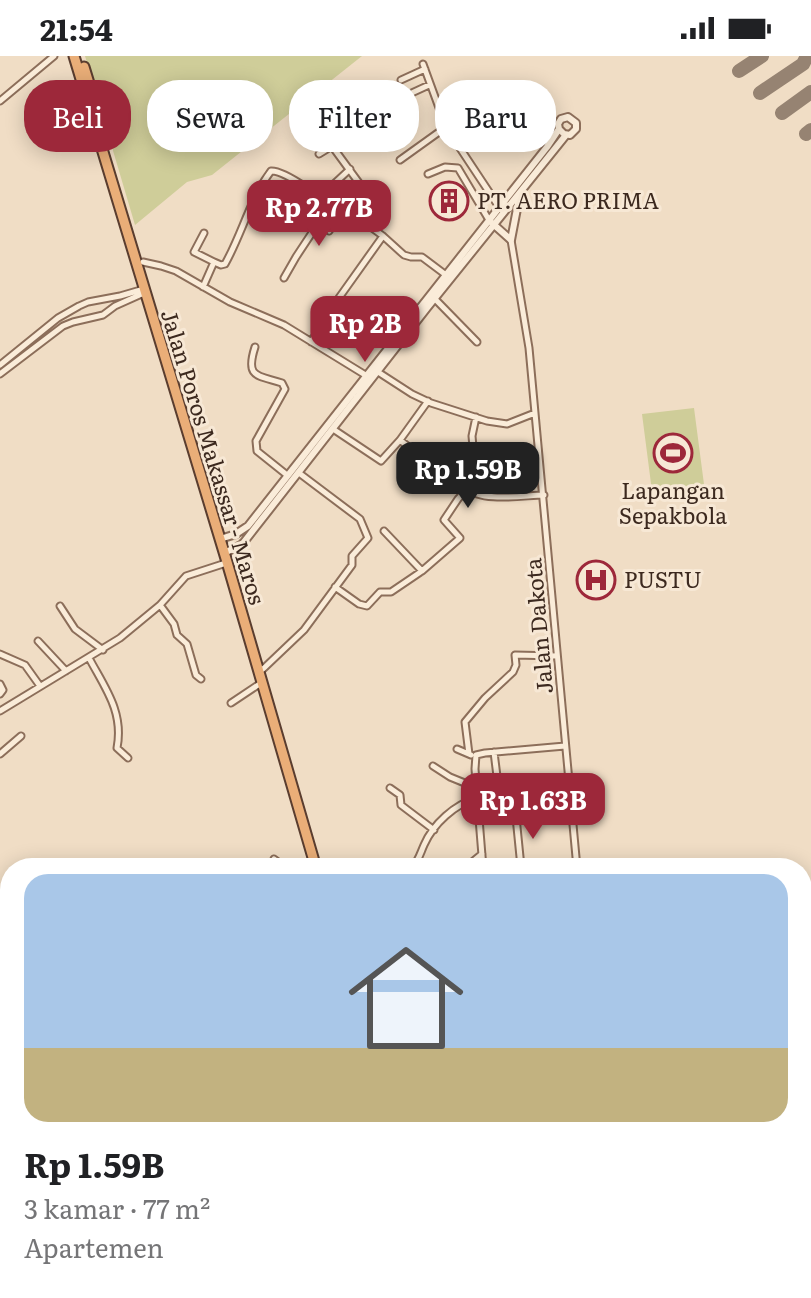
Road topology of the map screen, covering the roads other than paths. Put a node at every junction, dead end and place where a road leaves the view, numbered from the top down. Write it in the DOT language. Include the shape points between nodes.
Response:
graph roads {
  1 [pos="54,56"];
  2 [pos="74,56"];
  3 [pos="81,56"];
  4 [pos="84,77"];
  5 [pos="401,80"];
  6 [pos="429,85"];
  7 [pos="419,90"];
  8 [pos="435,100"];
  9 [pos="0,101"];
  10 [pos="559,129"];
  11 [pos="435,135"];
  12 [pos="566,135"];
  13 [pos="322,152"];
  14 [pos="337,152"];
  15 [pos="463,152"];
  16 [pos="319,154"];
  17 [pos="400,160"];
  18 [pos="350,169"];
  19 [pos="428,174"];
  20 [pos="519,182"];
  21 [pos="520,193"];
  22 [pos="321,196"];
  23 [pos="331,204"];
  24 [pos="499,207"];
  25 [pos="344,210"];
  26 [pos="491,222"];
  27 [pos="329,231"];
  28 [pos="204,233"];
  29 [pos="383,236"];
  30 [pos="511,240"];
  31 [pos="143,262"];
  32 [pos="214,262"];
  33 [pos="446,275"];
  34 [pos="284,278"];
  35 [pos="203,287"];
  36 [pos="144,290"];
  37 [pos="435,299"];
  38 [pos="425,305"];
  39 [pos="311,342"];
  40 [pos="477,342"];
  41 [pos="255,347"];
  42 [pos="0,365"];
  43 [pos="378,372"];
  44 [pos="0,374"];
  45 [pos="367,376"];
  46 [pos="361,387"];
  47 [pos="428,401"];
  48 [pos="535,413"];
  49 [pos="476,417"];
  50 [pos="333,429"];
  51 [pos="400,440"];
  52 [pos="473,447"];
  53 [pos="299,473"];
  54 [pos="287,475"];
  55 [pos="468,488"];
  56 [pos="544,495"];
  57 [pos="263,511"];
  58 [pos="384,531"];
  59 [pos="223,539"];
  60 [pos="227,555"];
  61 [pos="422,571"];
  62 [pos="335,587"];
  63 [pos="160,605"];
  64 [pos="60,606"];
  65 [pos="38,641"];
  66 [pos="103,650"];
  67 [pos="0,654"];
  68 [pos="557,656"];
  69 [pos="89,658"];
  70 [pos="263,669"];
  71 [pos="66,671"];
  72 [pos="201,679"];
  73 [pos="261,683"];
  74 [pos="0,684"];
  75 [pos="40,686"];
  76 [pos="0,697"];
  77 [pos="231,703"];
  78 [pos="2,710"];
  79 [pos="21,736"];
  80 [pos="565,746"];
  81 [pos="457,749"];
  82 [pos="494,752"];
  83 [pos="0,754"];
  84 [pos="473,755"];
  85 [pos="128,758"];
  86 [pos="433,766"];
  87 [pos="390,788"];
  88 [pos="477,788"];
  89 [pos="477,798"];
  90 [pos="572,812"];
  91 [pos="480,815"];
  92 [pos="502,817"];
  93 [pos="516,817"];
  94 [pos="434,830"];
  95 [pos="482,854"];
  96 [pos="313,858"];
  97 [pos="319,858"];
  98 [pos="420,858"];
  99 [pos="477,858"];
  100 [pos="482,858"];
  101 [pos="520,858"];
  102 [pos="576,858"];
  1 -- 9 [label="street"];
  2 -- 4 [label="highway, Jalan Poros Makassar - Maros"];
  3 -- 4 [label="highway, Jalan Poros Makassar - Maros"];
  4 -- 31 [label="highway, Jalan Poros Makassar - Maros"];
  4 -- 36 [label="highway, Jalan Poros Makassar - Maros"];
  5 -- 6 [label="street" via="424,66"];
  6 -- 7 [label="street"];
  6 -- 8 [label="street"];
  10 -- 12 [label="street"];
  10 -- 12 [label="street" via="561,119 572,118 576,129"];
  10 -- 20 [label="street"];
  11 -- 17 [label="street"];
  12 -- 21 [label="street"];
  13 -- 16 [label="street"];
  14 -- 18 [label="street"];
  15 -- 24 [label="street"];
  18 -- 22 [label="street"];
  18 -- 25 [label="street" via="362,190"];
  19 -- 26 [label="street" via="456,165"];
  20 -- 21 [label="street"];
  20 -- 24 [label="street"];
  21 -- 26 [label="street"];
  21 -- 30 [label="street"];
  22 -- 23 [label="street"];
  22 -- 32 [label="street" via="280,171 271,171 225,264"];
  23 -- 25 [label="street" via="338,212"];
  23 -- 34 [label="street"];
  24 -- 26 [label="street"];
  25 -- 27 [label="street"];
  25 -- 29 [label="street"];
  26 -- 30 [label="street"];
  26 -- 33 [label="street"];
  26 -- 37 [label="street"];
  28 -- 32 [label="street" via="194,252"];
  29 -- 33 [label="street" via="407,257 422,257"];
  29 -- 39 [label="street"];
  30 -- 48 [label="street, Jalan Dakota"];
  31 -- 35 [label="street" via="168,268"];
  31 -- 59 [label="highway, Jalan Poros Makassar - Maros"];
  32 -- 35 [label="street"];
  33 -- 38 [label="street"];
  35 -- 39 [label="street"];
  36 -- 42 [label="street" via="79,306"];
  36 -- 44 [label="street" via="103,315 63,326"];
  36 -- 59 [label="highway, Jalan Poros Makassar - Maros"];
  37 -- 38 [label="street"];
  37 -- 40 [label="street"];
  38 -- 43 [label="street"];
  38 -- 45 [label="street"];
  39 -- 45 [label="street"];
  41 -- 54 [label="street" via="250,362 254,373 285,389 256,441 257,451"];
  43 -- 46 [label="street"];
  43 -- 47 [label="street"];
  45 -- 46 [label="street"];
  46 -- 50 [label="street"];
  46 -- 54 [label="street"];
  47 -- 49 [label="street"];
  47 -- 51 [label="street"];
  48 -- 49 [label="street" via="507,424"];
  48 -- 56 [label="street, Jalan Dakota"];
  49 -- 52 [label="street"];
  50 -- 51 [label="street" via="381,461"];
  50 -- 53 [label="street"];
  51 -- 55 [label="street"];
  53 -- 57 [label="street"];
  53 -- 62 [label="street" via="360,519 368,538"];
  54 -- 57 [label="street"];
  55 -- 56 [label="street" via="485,497"];
  55 -- 61 [label="street" via="444,520 460,538"];
  56 -- 68 [label="street, Jalan Dakota"];
  57 -- 59 [label="street"];
  57 -- 60 [label="street" via="244,542"];
  58 -- 61 [label="street"];
  59 -- 60 [label="highway, Jalan Poros Makassar - Maros"];
  60 -- 63 [label="street" via="186,576"];
  60 -- 70 [label="highway, Jalan Poros Makassar - Maros"];
  60 -- 73 [label="highway, Jalan Poros Makassar - Maros"];
  61 -- 62 [label="street" via="391,592 380,592 367,606"];
  62 -- 70 [label="street" via="304,630"];
  63 -- 66 [label="street"];
  63 -- 72 [label="street" via="186,642"];
  64 -- 66 [label="street" via="75,629"];
  65 -- 71 [label="street"];
  66 -- 69 [label="street"];
  67 -- 75 [label="street" via="25,665"];
  68 -- 80 [label="street, Jalan Dakota"];
  68 -- 84 [label="street" via="515,655 513,672 465,722"];
  69 -- 71 [label="street"];
  69 -- 85 [label="street" via="112,697 117,748"];
  70 -- 97 [label="highway, Jalan Poros Makassar - Maros"];
  71 -- 75 [label="street"];
  73 -- 77 [label="street"];
  73 -- 96 [label="highway, Jalan Poros Makassar - Maros"];
  74 -- 76 [label="street"];
  75 -- 78 [label="street"];
  76 -- 78 [label="street"];
  79 -- 83 [label="street"];
  80 -- 82 [label="street"];
  80 -- 90 [label="street, Jalan Dakota"];
  81 -- 84 [label="street"];
  82 -- 84 [label="street"];
  82 -- 92 [label="street"];
  84 -- 88 [label="street"];
  86 -- 88 [label="street"];
  87 -- 94 [label="street" via="400,795 401,805"];
  88 -- 89 [label="street"];
  89 -- 91 [label="street"];
  89 -- 94 [label="street" via="462,803"];
  90 -- 93 [label="street"];
  90 -- 102 [label="street, Jalan Dakota"];
  91 -- 92 [label="street"];
  91 -- 95 [label="street"];
  92 -- 93 [label="street"];
  93 -- 101 [label="street"];
  94 -- 98 [label="street"];
  95 -- 99 [label="street"];
  95 -- 100 [label="street"];
}
